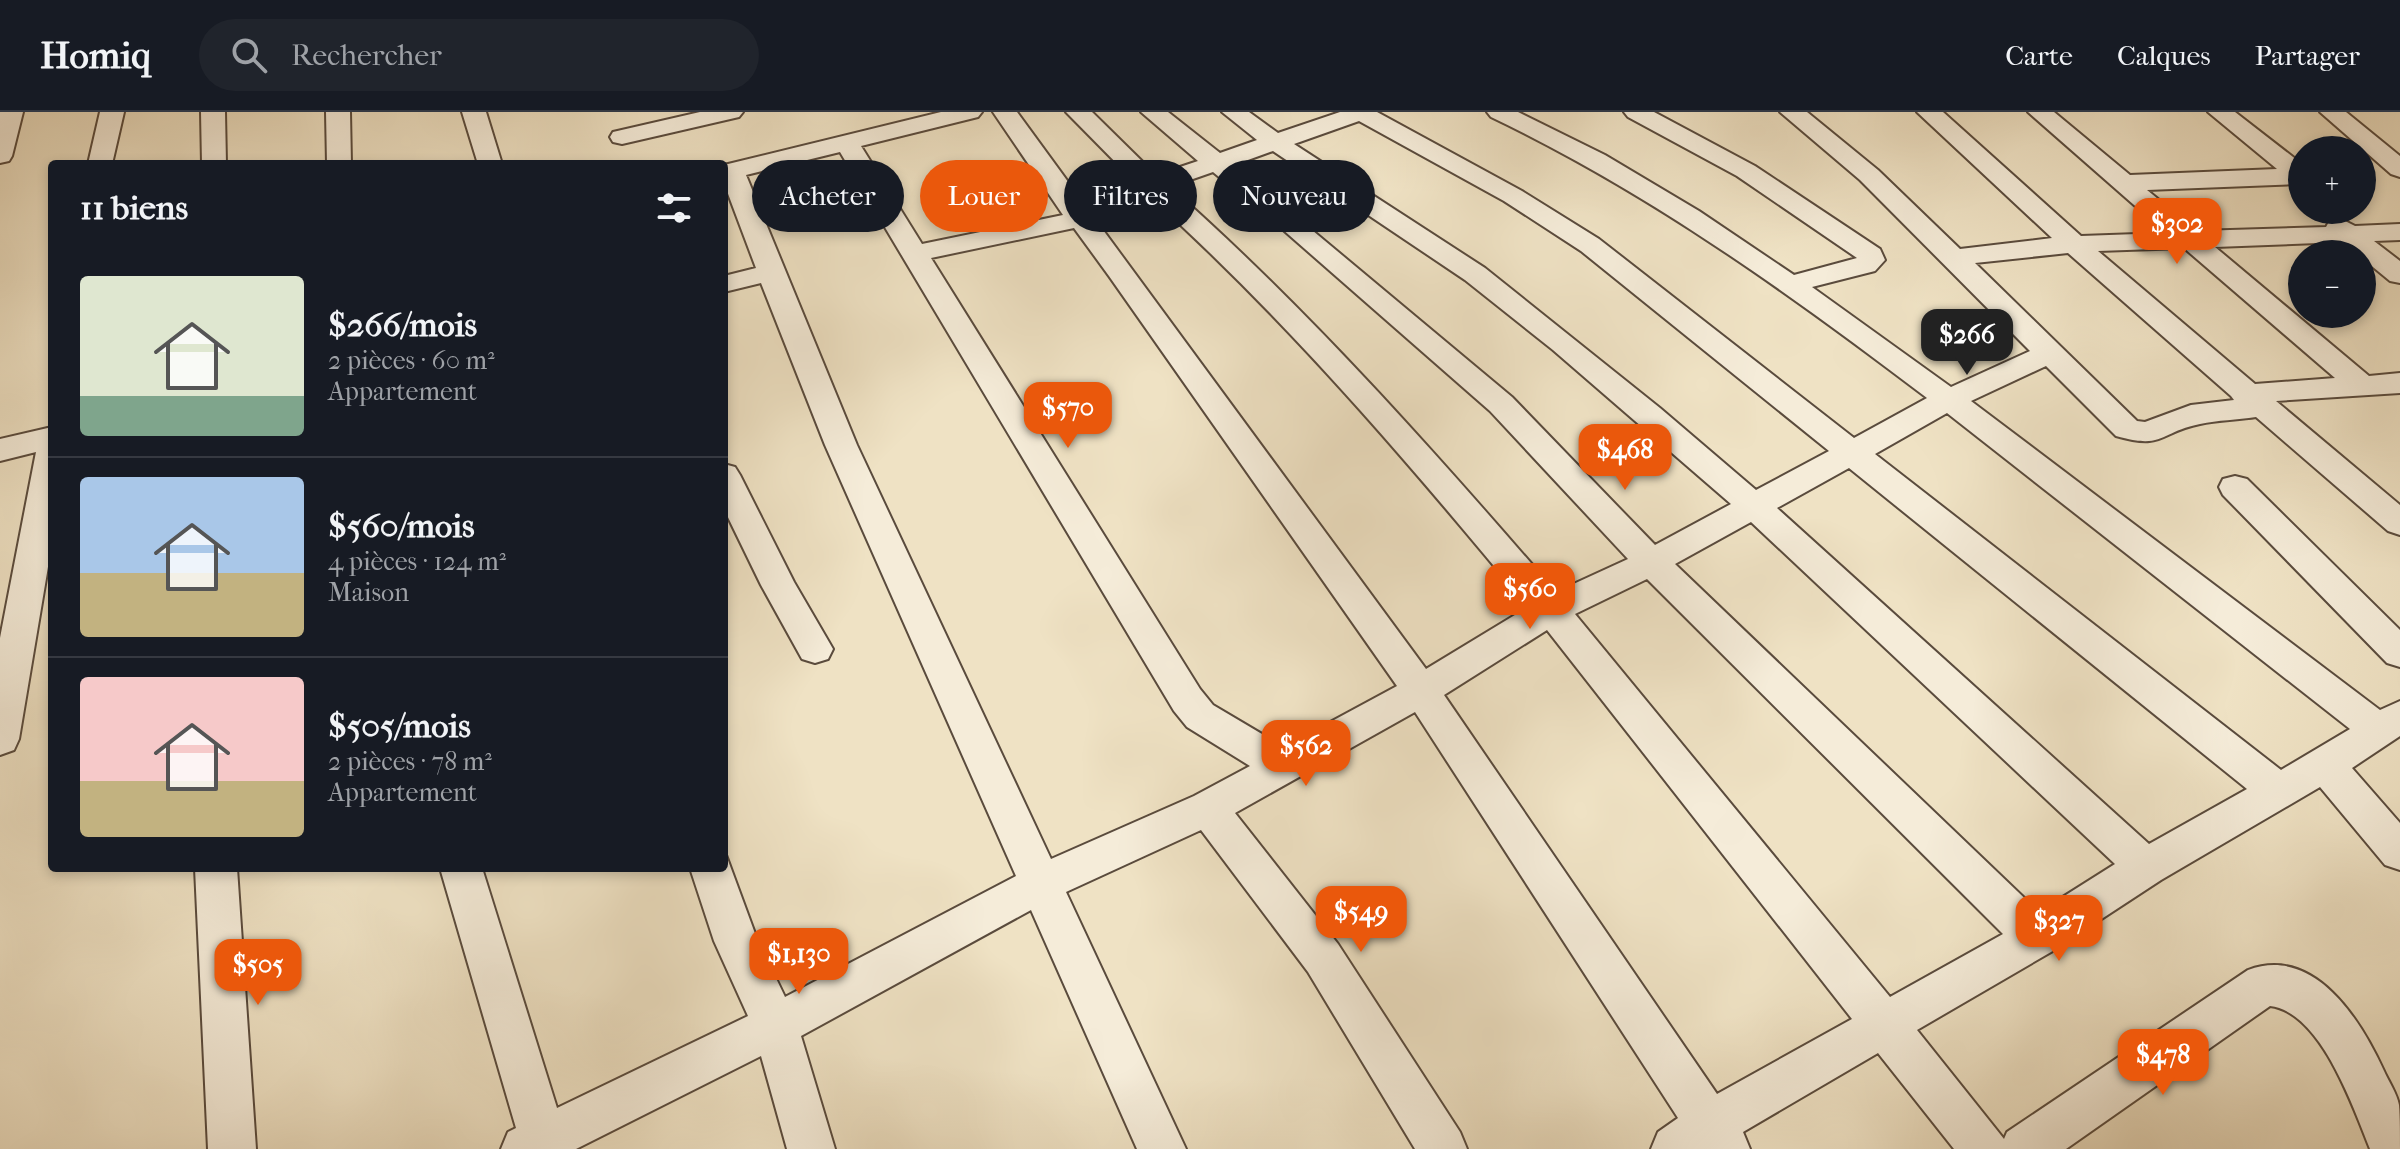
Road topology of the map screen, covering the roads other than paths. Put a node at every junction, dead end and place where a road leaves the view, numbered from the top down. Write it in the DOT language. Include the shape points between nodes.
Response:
graph roads {
  1 [pos="11,112"];
  2 [pos="112,112"];
  3 [pos="213,112"];
  4 [pos="338,112"];
  5 [pos="474,112"];
  6 [pos="614,112"];
  7 [pos="731,112"];
  8 [pos="970,112"];
  9 [pos="1005,112"];
  10 [pos="1078,112"];
  11 [pos="1153,112"];
  12 [pos="1234,112"];
  13 [pos="1361,112"];
  14 [pos="1499,112"];
  15 [pos="1636,112"];
  16 [pos="1792,112"];
  17 [pos="1929,112"];
  18 [pos="2041,112"];
  19 [pos="2067,112"];
  20 [pos="2220,112"];
  21 [pos="2332,112"];
  22 [pos="622,137"];
  23 [pos="846,142"];
  24 [pos="1275,144"];
  25 [pos="0,156"];
  26 [pos="101,160"];
  27 [pos="214,160"];
  28 [pos="339,160"];
  29 [pos="489,160"];
  30 [pos="631,160"];
  31 [pos="1127,160"];
  32 [pos="1226,160"];
  33 [pos="1213,163"];
  34 [pos="2288,165"];
  35 [pos="2400,169"];
  36 [pos="2376,171"];
  37 [pos="728,172"];
  38 [pos="2288,177"];
  39 [pos="2125,183"];
  40 [pos="1064,195"];
  41 [pos="1064,219"];
  42 [pos="2337,224"];
  43 [pos="1197,225"];
  44 [pos="2344,231"];
  45 [pos="1089,232"];
  46 [pos="1302,232"];
  47 [pos="2400,232"];
  48 [pos="2192,240"];
  49 [pos="2073,244"];
  50 [pos="913,254"];
  51 [pos="1952,258"];
  52 [pos="774,272"];
  53 [pos="2400,275"];
  54 [pos="728,283"];
  55 [pos="1791,284"];
  56 [pos="2050,353"];
  57 [pos="2400,383"];
  58 [pos="2363,386"];
  59 [pos="1950,399"];
  60 [pos="2253,400"];
  61 [pos="48,438"];
  62 [pos="0,450"];
  63 [pos="1852,451"];
  64 [pos="48,470"];
  65 [pos="728,483"];
  66 [pos="2400,485"];
  67 [pos="2235,487"];
  68 [pos="2363,492"];
  69 [pos="1754,505"];
  70 [pos="2400,523"];
  71 [pos="1651,562"];
  72 [pos="1551,610"];
  73 [pos="815,649"];
  74 [pos="2400,653"];
  75 [pos="1421,691"];
  76 [pos="2390,723"];
  77 [pos="0,739"];
  78 [pos="2325,765"];
  79 [pos="1282,766"];
  80 [pos="2277,790"];
  81 [pos="1208,808"];
  82 [pos="2400,852"];
  83 [pos="2146,867"];
  84 [pos="216,872"];
  85 [pos="462,872"];
  86 [pos="712,872"];
  87 [pos="1042,883"];
  88 [pos="2036,938"];
  89 [pos="775,1026"];
  90 [pos="1885,1026"];
  91 [pos="1718,1137"];
  92 [pos="538,1146"];
  93 [pos="232,1149"];
  94 [pos="811,1149"];
  95 [pos="1162,1149"];
  96 [pos="1443,1149"];
  97 [pos="1675,1149"];
  98 [pos="1984,1149"];
  99 [pos="2024,1149"];
  100 [pos="2394,1149"];
  1 -- 25 [label="street"];
  2 -- 26 [label="street"];
  3 -- 27 [label="street"];
  4 -- 28 [label="street"];
  5 -- 29 [label="street"];
  6 -- 22 [label="street"];
  7 -- 22 [label="street"];
  8 -- 23 [label="street"];
  9 -- 40 [label="street"];
  10 -- 31 [label="street"];
  11 -- 33 [label="street"];
  12 -- 24 [label="street"];
  13 -- 24 [label="street"];
  13 -- 63 [label="street" via="1562,225"];
  14 -- 55 [label="street" via="1646,190"];
  15 -- 55 [label="street" via="1746,171 1870,255 1865,265"];
  16 -- 51 [label="street" via="1869,175"];
  17 -- 49 [label="street"];
  18 -- 19 [label="street"];
  18 -- 39 [label="street"];
  20 -- 34 [label="street"];
  21 -- 35 [label="street"];
  22 -- 30 [label="street"];
  23 -- 37 [label="street"];
  23 -- 50 [label="street"];
  24 -- 32 [label="street"];
  24 -- 69 [label="street" via="1473,272"];
  35 -- 36 [label="street"];
  37 -- 52 [label="street"];
  38 -- 39 [label="street"];
  39 -- 48 [label="street"];
  41 -- 50 [label="street"];
  42 -- 44 [label="street"];
  43 -- 72 [label="street" via="1422,458"];
  44 -- 47 [label="street"];
  44 -- 48 [label="street"];
  44 -- 53 [label="street"];
  45 -- 75 [label="street"];
  46 -- 71 [label="street" via="1501,404"];
  48 -- 49 [label="street"];
  48 -- 58 [label="street"];
  49 -- 51 [label="street"];
  49 -- 60 [label="street"];
  50 -- 79 [label="street" via="1187,700 1200,716"];
  51 -- 56 [label="street"];
  52 -- 54 [label="street"];
  52 -- 87 [label="street" via="841,445"];
  55 -- 59 [label="street"];
  56 -- 59 [label="street"];
  56 -- 60 [label="street" via="2135,432 2148,433 2191,415"];
  57 -- 58 [label="street"];
  58 -- 60 [label="street"];
  59 -- 63 [label="street"];
  59 -- 76 [label="street"];
  60 -- 68 [label="street"];
  61 -- 62 [label="street"];
  63 -- 69 [label="street"];
  63 -- 80 [label="street"];
  64 -- 77 [label="street"];
  65 -- 73 [label="street"];
  66 -- 68 [label="street"];
  67 -- 74 [label="street"];
  68 -- 70 [label="street"];
  69 -- 71 [label="street"];
  69 -- 83 [label="street"];
  71 -- 72 [label="street"];
  71 -- 88 [label="street"];
  72 -- 75 [label="street"];
  72 -- 90 [label="street"];
  75 -- 79 [label="street"];
  75 -- 91 [label="street"];
  76 -- 78 [label="street"];
  78 -- 80 [label="street"];
  78 -- 82 [label="street"];
  79 -- 81 [label="street"];
  80 -- 83 [label="street"];
  81 -- 87 [label="street"];
  81 -- 96 [label="street" via="1323,958"];
  83 -- 88 [label="street"];
  84 -- 93 [label="street"];
  85 -- 92 [label="street"];
  86 -- 89 [label="street" via="736,941"];
  87 -- 89 [label="street"];
  87 -- 95 [label="street"];
  88 -- 90 [label="street"];
  89 -- 92 [label="street"];
  89 -- 94 [label="street"];
  90 -- 91 [label="street"];
  90 -- 98 [label="street"];
  91 -- 97 [label="street"];
  99 -- 100 [label="street" via="2264,985 2279,983 2317,1004 2352,1055"];
}
